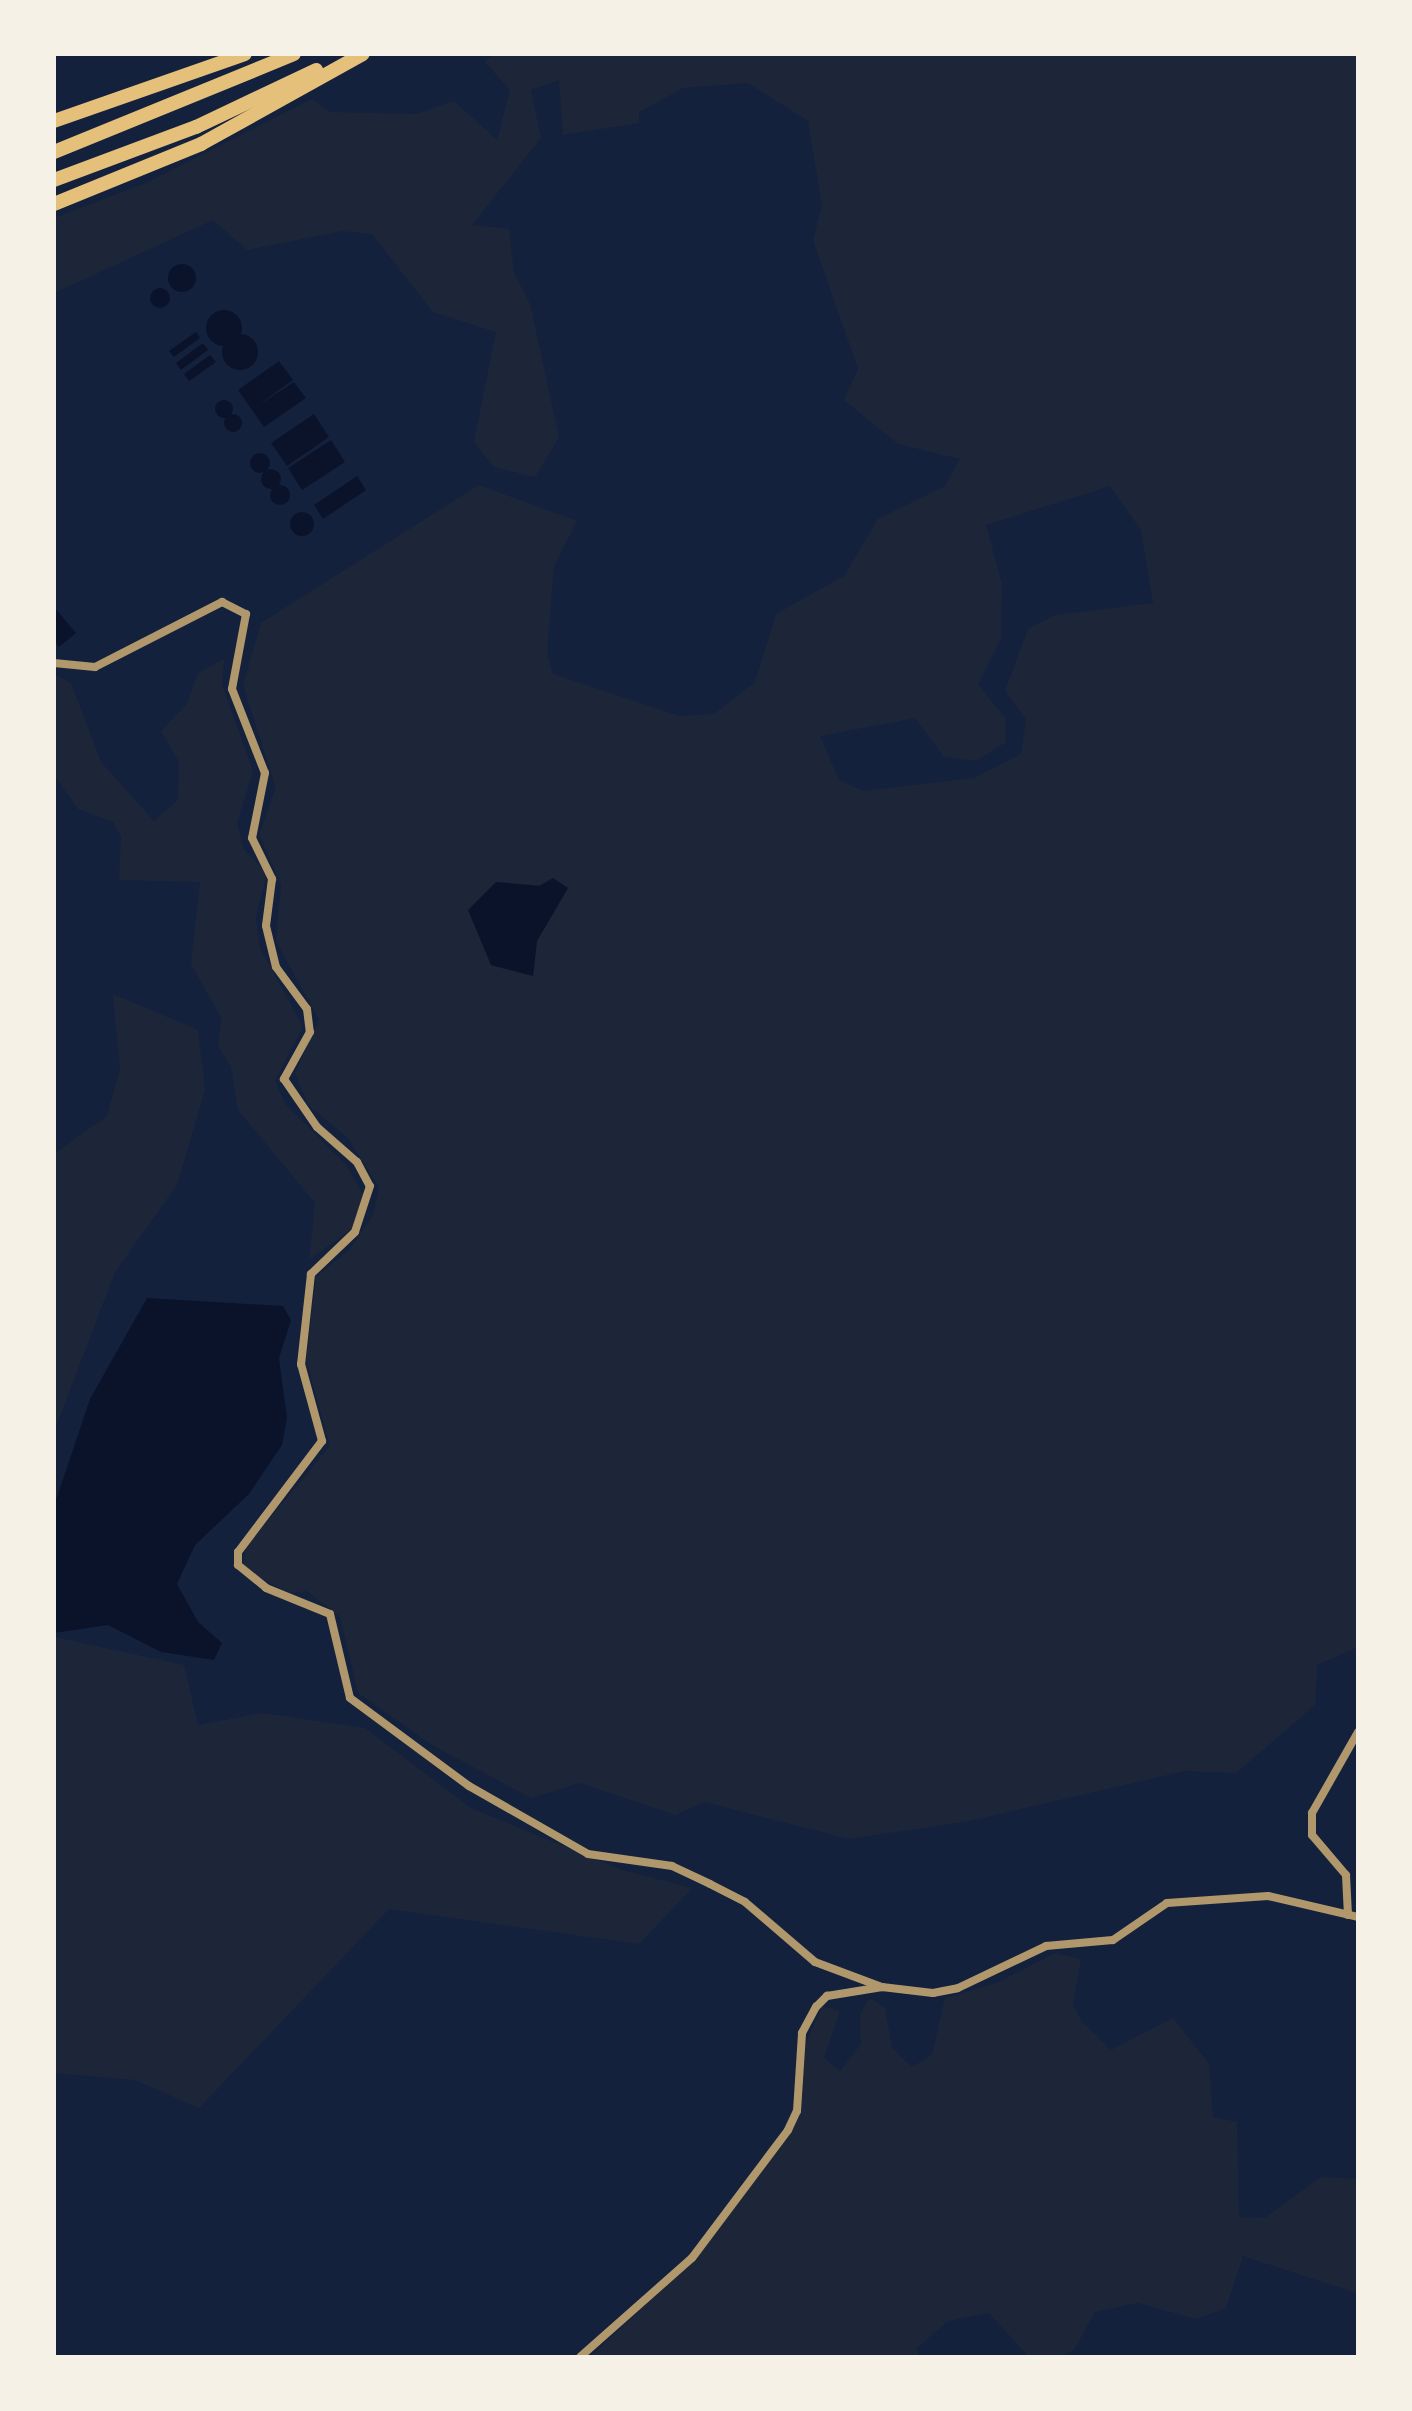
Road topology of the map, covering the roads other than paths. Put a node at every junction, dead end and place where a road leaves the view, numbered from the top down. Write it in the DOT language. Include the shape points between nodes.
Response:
graph roads {
  1 [pos="245,54"];
  2 [pos="294,54"];
  3 [pos="349,54"];
  4 [pos="363,54"];
  5 [pos="54,121"];
  6 [pos="54,152"];
  7 [pos="54,180"];
  8 [pos="54,204"];
  9 [pos="54,663"];
  10 [pos="1358,1732"];
  11 [pos="1348,1915"];
  12 [pos="1358,1917"];
  13 [pos="882,1987"];
  14 [pos="580,2357"];
  1 -- 5 [label="highway"];
  2 -- 6 [label="highway"];
  3 -- 7 [label="highway" via="196,127"];
  4 -- 8 [label="highway" via="201,144"];
  9 -- 13 [label="street" via="76,671 95,667 222,602 246,614 232,689 265,773 252,838 272,879 266,926 276,967 307,1009 310,1032 284,1079 317,1127 357,1162 370,1186 355,1232 311,1274 301,1364 322,1441 238,1552 245,1577 330,1614 350,1698 469,1786 588,1854 672,1866 710,1884 745,1902 805,1956"];
  10 -- 11 [label="street" via="1312,1813 1312,1835 1346,1875"];
  11 -- 12 [label="street"];
  11 -- 13 [label="street" via="1268,1896 1167,1903 1113,1940 1046,1946 958,1988"];
  13 -- 14 [label="street" via="827,1996 816,2007 802,2033 797,2111 788,2130 692,2258"];
}
